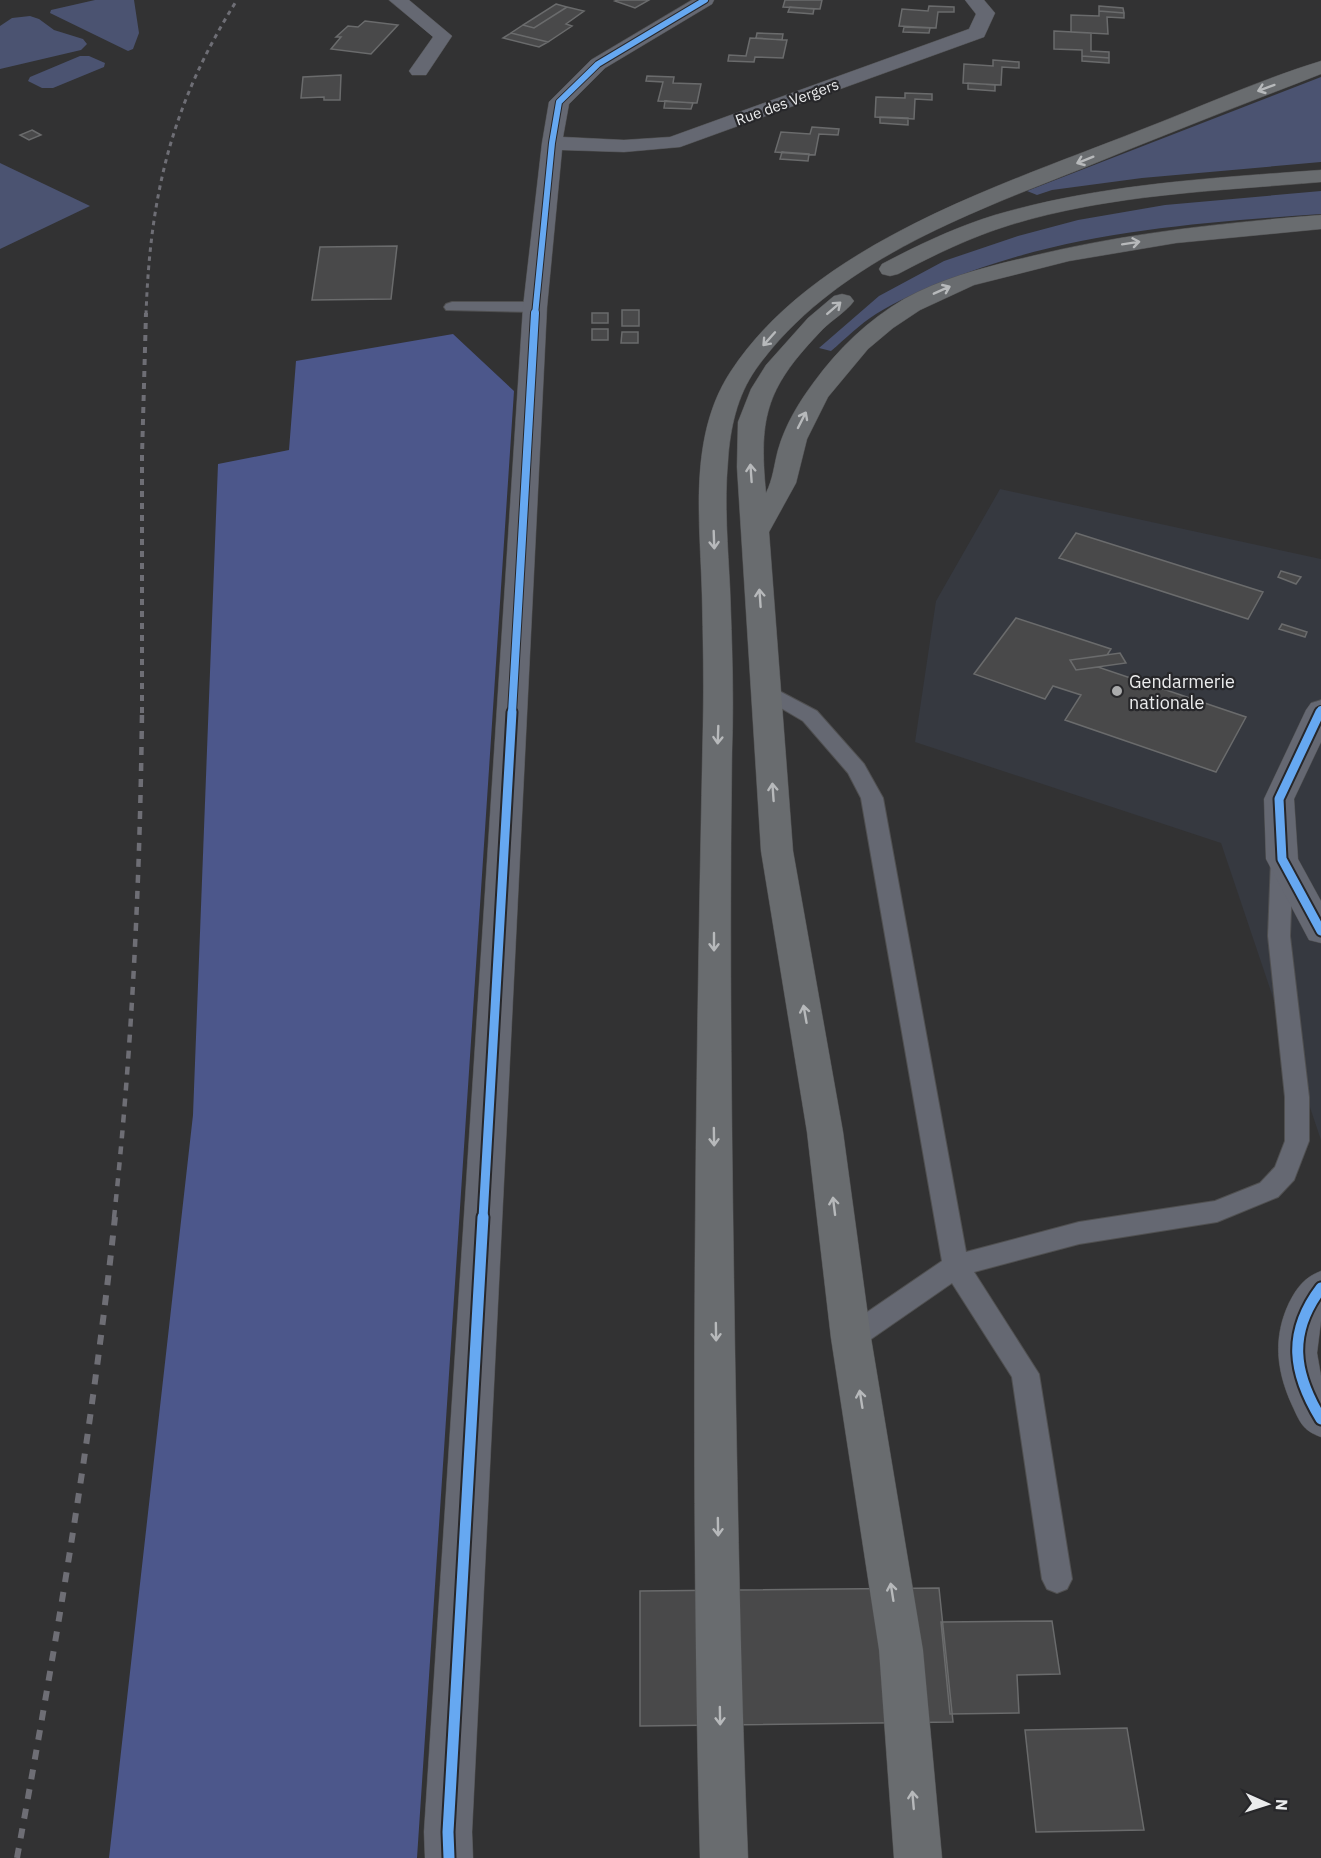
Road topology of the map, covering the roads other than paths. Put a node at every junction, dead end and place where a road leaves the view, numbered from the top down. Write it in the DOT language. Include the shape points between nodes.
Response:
graph roads {
  1 [pos="398,0"];
  2 [pos="705,0"];
  3 [pos="974,0"];
  4 [pos="1321,66"];
  5 [pos="419,71"];
  6 [pos="552,142"];
  7 [pos="1321,167"];
  8 [pos="1321,176"];
  9 [pos="1321,222"];
  10 [pos="844,273"];
  11 [pos="452,307"];
  12 [pos="535,307"];
  13 [pos="756,532"];
  14 [pos="766,690"];
  15 [pos="1321,710"];
  16 [pos="1282,859"];
  17 [pos="1321,931"];
  18 [pos="956,1266"];
  19 [pos="1321,1287"];
  20 [pos="851,1338"];
  21 [pos="1321,1419"];
  22 [pos="1057,1579"];
  23 [pos="448,1845"];
  24 [pos="724,1858"];
  25 [pos="918,1858"];
  1 -- 5 [label="street" via="443,36"];
  2 -- 6 [label="street" via="598,64 560,102"];
  3 -- 6 [label="street, Rue des Vergers" via="986,13 977,33 673,143 624,146"];
  4 -- 10 [label="highway, one-way" via="924,226"];
  6 -- 12 [label="street"];
  7 -- 10 [label="highway" via="1132,184 1024,204"];
  13 -- 8 [label="highway, one-way" via="750,467 751,422 763,389 778,365 816,323 887,270 949,240 1069,204 1180,188"];
  13 -- 9 [label="highway, one-way" via="786,477 800,424 828,379 867,337 926,297 981,275 1073,252 1196,232"];
  10 -- 24 [label="highway, one-way" via="813,295 750,361 734,384 722,415 717,444 713,500 720,686 713,1127"];
  11 -- 12 [label="lane"];
  12 -- 23 [label="street"];
  14 -- 13 [label="highway, one-way"];
  14 -- 18 [label="lane" via="810,716 858,769 872,798"];
  20 -- 14 [label="highway, one-way" via="825,1132 777,851"];
  15 -- 16 [label="street" via="1279,800"];
  16 -- 17 [label="street"];
  16 -- 18 [label="lane" via="1279,936 1297,1097 1297,1141 1285,1173 1269,1190 1217,1211 1079,1233"];
  18 -- 20 [label="lane"];
  18 -- 22 [label="lane" via="1025,1374"];
  19 -- 21 [label="street" via="1305,1310 1296,1338 1298,1370 1310,1403"];
  25 -- 20 [label="highway, one-way" via="901,1650"];
}
